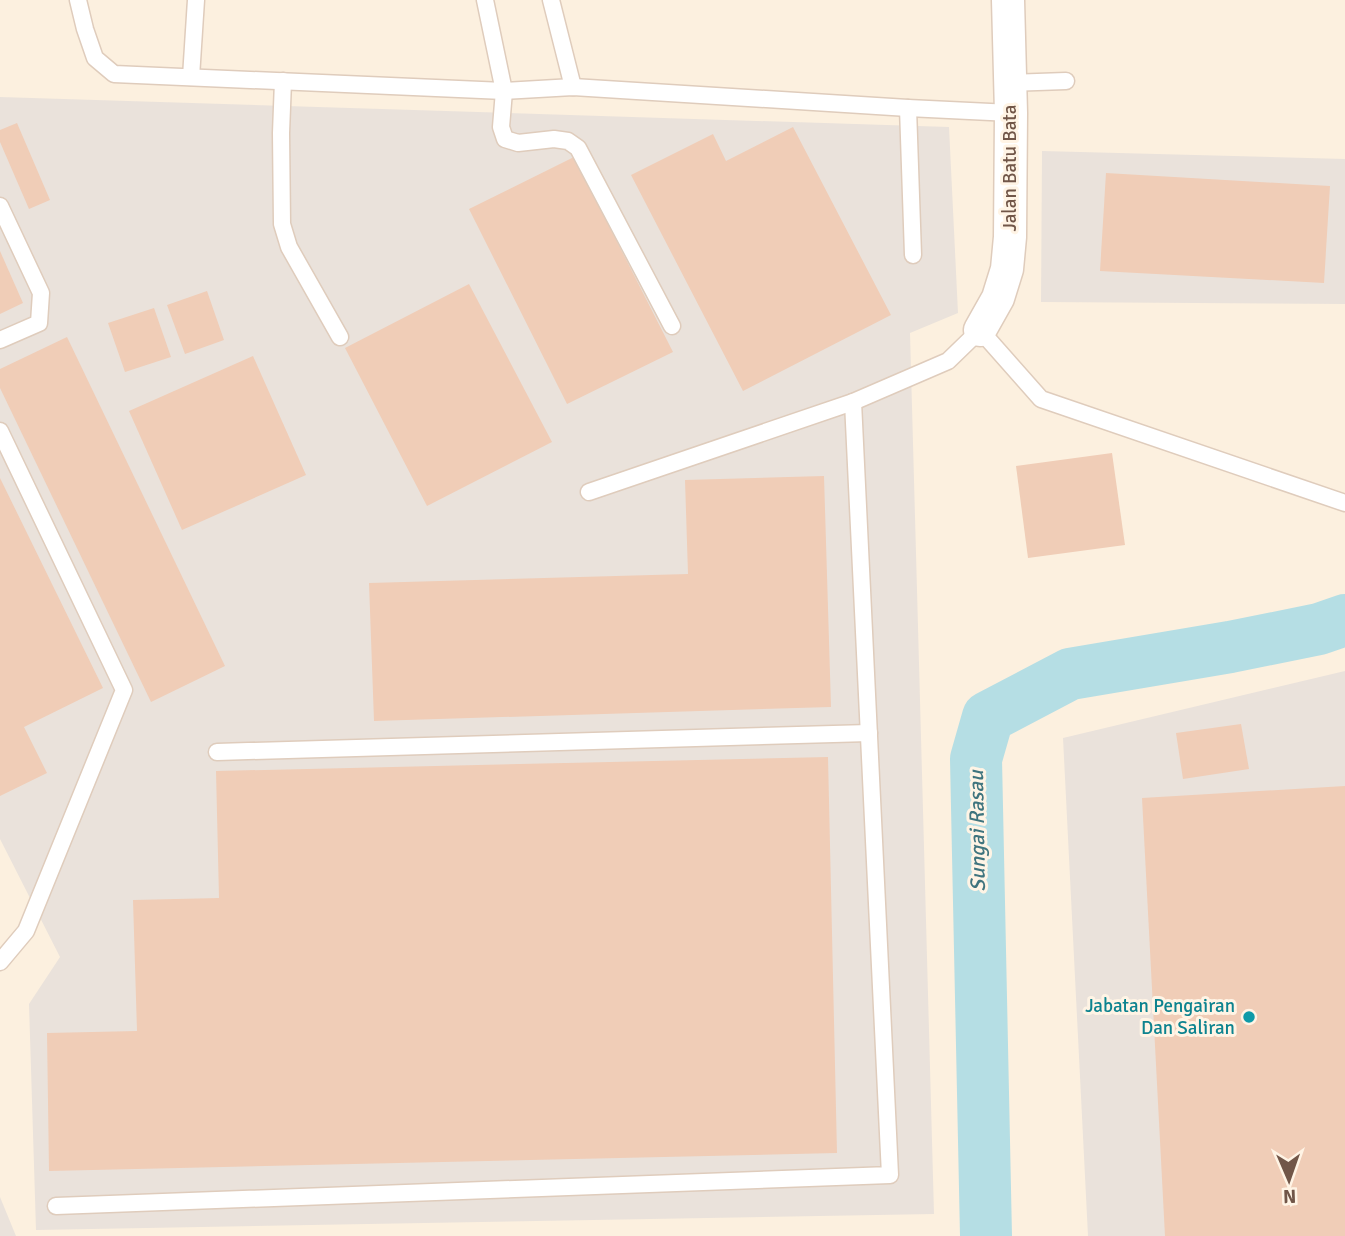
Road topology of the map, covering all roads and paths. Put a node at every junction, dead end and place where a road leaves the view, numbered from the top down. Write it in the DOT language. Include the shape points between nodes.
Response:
graph roads {
  1 [pos="78,0"];
  2 [pos="196,0"];
  3 [pos="485,0"];
  4 [pos="551,0"];
  5 [pos="1008,0"];
  6 [pos="191,77"];
  7 [pos="283,81"];
  8 [pos="1066,81"];
  9 [pos="573,87"];
  10 [pos="503,91"];
  11 [pos="1011,98"];
  12 [pos="908,108"];
  13 [pos="0,206"];
  14 [pos="913,255"];
  15 [pos="672,326"];
  16 [pos="980,330"];
  17 [pos="340,337"];
  18 [pos="0,340"];
  19 [pos="853,402"];
  20 [pos="0,431"];
  21 [pos="589,492"];
  22 [pos="1345,503"];
  23 [pos="869,733"];
  24 [pos="217,752"];
  25 [pos="0,962"];
  26 [pos="57,1206"];
  1 -- 6 [label="lane" via="95,58 114,74"];
  2 -- 6 [label="lane"];
  3 -- 10 [label="lane"];
  4 -- 9 [label="lane"];
  5 -- 11 [label="street, Jalan Batu Bata"];
  6 -- 7 [label="lane"];
  7 -- 10 [label="lane"];
  7 -- 17 [label="lane" via="282,224 289,247"];
  8 -- 11 [label="lane"];
  9 -- 10 [label="lane"];
  9 -- 12 [label="lane"];
  10 -- 15 [label="lane" via="505,139 518,143 554,139 578,148"];
  11 -- 12 [label="lane"];
  11 -- 16 [label="street, Jalan Batu Bata" via="1007,269 998,298"];
  12 -- 14 [label="lane"];
  13 -- 18 [label="lane" via="41,293 39,323"];
  16 -- 19 [label="lane" via="948,361"];
  16 -- 22 [label="lane" via="1041,399"];
  19 -- 21 [label="lane"];
  19 -- 23 [label="lane"];
  20 -- 25 [label="lane" via="124,690 26,931"];
  23 -- 24 [label="lane"];
  23 -- 26 [label="lane" via="890,1175"];
}
